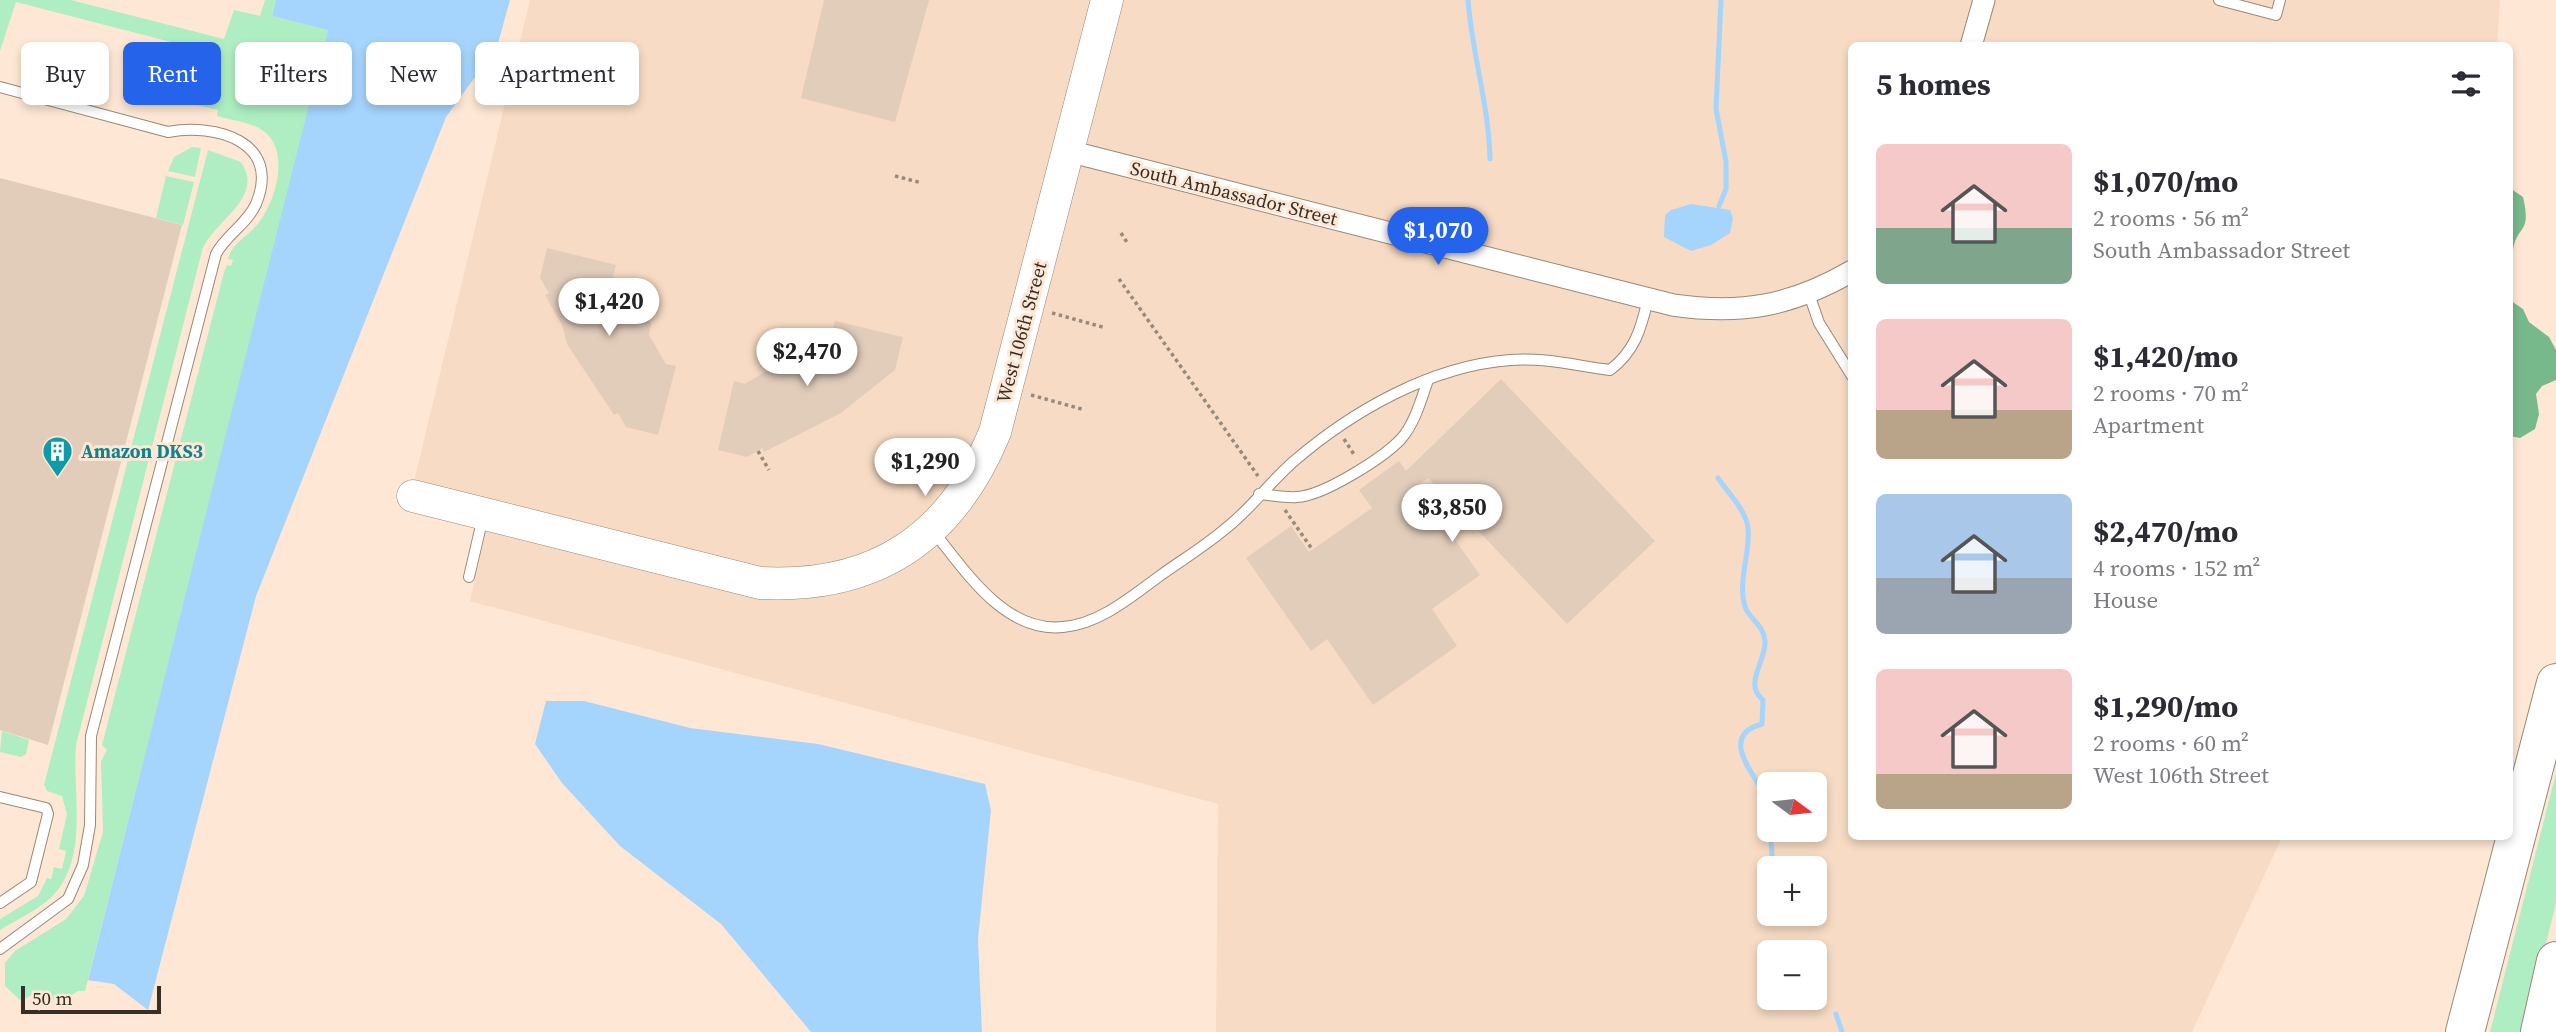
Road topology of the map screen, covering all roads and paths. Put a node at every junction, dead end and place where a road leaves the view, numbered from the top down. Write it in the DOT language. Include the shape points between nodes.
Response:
graph roads {
  1 [pos="1107,0"];
  2 [pos="1984,0"];
  3 [pos="2219,0"];
  4 [pos="2280,0"];
  5 [pos="1972,42"];
  6 [pos="0,87"];
  7 [pos="1068,151"];
  8 [pos="895,176"];
  9 [pos="922,183"];
  10 [pos="1121,233"];
  11 [pos="1129,244"];
  12 [pos="1848,273"];
  13 [pos="1119,279"];
  14 [pos="1809,294"];
  15 [pos="1648,299"];
  16 [pos="1052,313"];
  17 [pos="1106,328"];
  18 [pos="1848,370"];
  19 [pos="1428,380"];
  20 [pos="1031,395"];
  21 [pos="1085,410"];
  22 [pos="758,450"];
  23 [pos="769,470"];
  24 [pos="1259,477"];
  25 [pos="1259,494"];
  26 [pos="413,496"];
  27 [pos="1282,505"];
  28 [pos="484,514"];
  29 [pos="931,528"];
  30 [pos="1312,549"];
  31 [pos="469,577"];
  32 [pos="2556,683"];
  33 [pos="0,797"];
  34 [pos="0,903"];
  35 [pos="0,949"];
  36 [pos="2556,961"];
  37 [pos="2465,1032"];
  38 [pos="2540,1032"];
  1 -- 7 [label="street, West 106th Street"];
  2 -- 5 [label="street"];
  3 -- 4 [label="lane" via="2276,15"];
  6 -- 35 [label="lane" via="168,132 188,128 236,140 259,156 261,172 255,205 216,254 91,736 90,825 83,865 68,899"];
  7 -- 15 [label="street, South Ambassador Street"];
  7 -- 29 [label="street, West 106th Street" via="995,432 967,490"];
  8 -- 9 [label="path"];
  10 -- 11 [label="path"];
  12 -- 14 [label="street, South Ambassador Street"];
  13 -- 24 [label="path"];
  14 -- 15 [label="street, South Ambassador Street" via="1727,310"];
  14 -- 18 [label="lane" via="1819,323"];
  15 -- 19 [label="lane" via="1639,335 1626,358 1610,370 1510,360 1474,365"];
  16 -- 17 [label="path"];
  19 -- 25 [label="lane" via="1354,417"];
  19 -- 25 [label="lane" via="1417,413 1400,439 1362,467 1324,491 1298,497"];
  20 -- 21 [label="path"];
  22 -- 23 [label="path"];
  25 -- 29 [label="lane" via="1227,528 1118,605 1094,619 1064,627 1039,625 991,601"];
  26 -- 28 [label="street, West 106th Street"];
  27 -- 30 [label="path"];
  28 -- 29 [label="street, West 106th Street" via="722,576 797,585 861,571 916,542"];
  28 -- 31 [label="lane"];
  32 -- 37 [label="highway"];
  33 -- 34 [label="lane" via="46,808 48,814 31,882"];
  36 -- 38 [label="highway"];
}
